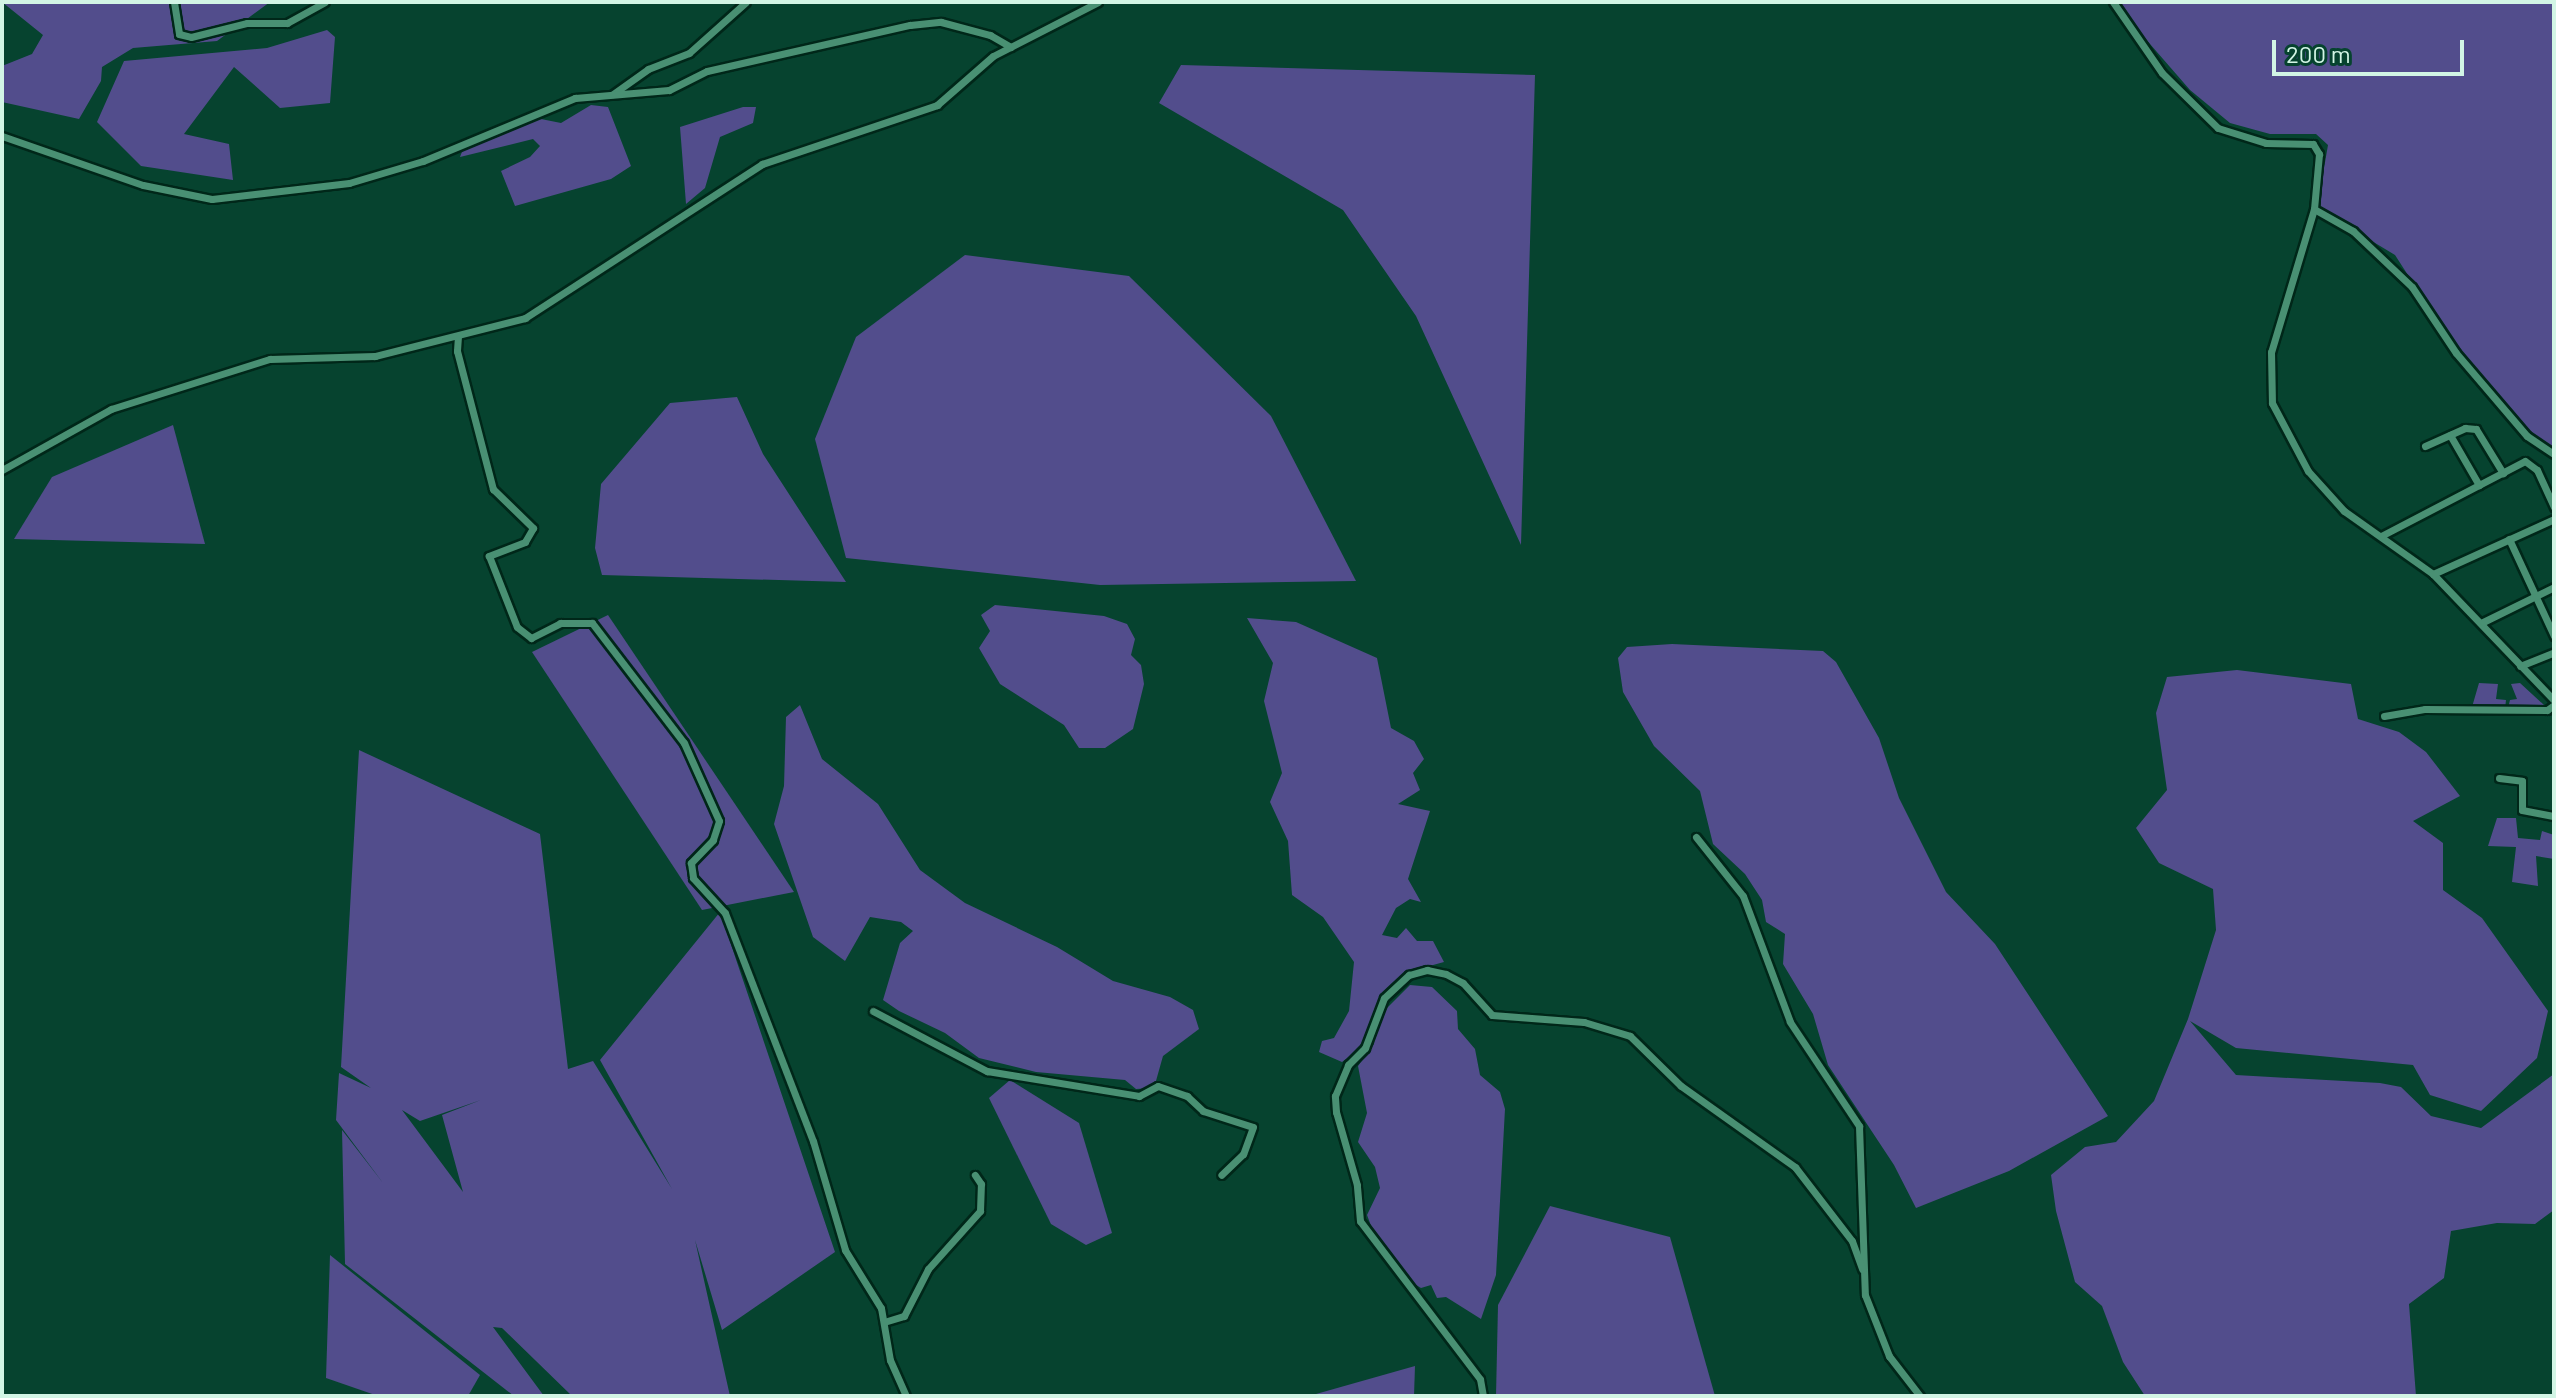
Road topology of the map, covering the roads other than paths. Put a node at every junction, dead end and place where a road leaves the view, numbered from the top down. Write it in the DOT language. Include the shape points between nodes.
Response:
graph roads {
  1 [pos="174,2"];
  2 [pos="325,2"];
  3 [pos="746,2"];
  4 [pos="1098,2"];
  5 [pos="2113,2"];
  6 [pos="1011,47"];
  7 [pos="611,96"];
  8 [pos="2,136"];
  9 [pos="2314,209"];
  10 [pos="458,336"];
  11 [pos="2450,435"];
  12 [pos="2425,446"];
  13 [pos="2554,454"];
  14 [pos="2,470"];
  15 [pos="2503,473"];
  16 [pos="2479,485"];
  17 [pos="2554,507"];
  18 [pos="2554,519"];
  19 [pos="2381,536"];
  20 [pos="2509,539"];
  21 [pos="2433,574"];
  22 [pos="2554,587"];
  23 [pos="2536,595"];
  24 [pos="2483,622"];
  25 [pos="2554,636"];
  26 [pos="2554,652"];
  27 [pos="2520,666"];
  28 [pos="2554,703"];
  29 [pos="2384,716"];
  30 [pos="2499,778"];
  31 [pos="2554,816"];
  32 [pos="1696,837"];
  33 [pos="873,1011"];
  34 [pos="975,1175"];
  35 [pos="1221,1175"];
  36 [pos="1862,1269"];
  37 [pos="884,1322"];
  38 [pos="906,1396"];
  39 [pos="1483,1396"];
  40 [pos="1920,1396"];
  1 -- 2 [label="street" via="179,34 191,37 247,23 287,23"];
  3 -- 7 [label="street" via="689,53 648,69"];
  4 -- 6 [label="street"];
  5 -- 9 [label="street" via="2162,73 2218,128 2266,143 2313,144 2319,154"];
  6 -- 7 [label="street" via="990,35 941,22 910,25 707,71 669,90"];
  6 -- 10 [label="street" via="978,67 937,105 762,164 525,318"];
  7 -- 8 [label="street" via="575,98 423,161 349,183 212,199 143,185"];
  9 -- 13 [label="street" via="2353,231 2412,287 2456,353 2527,436"];
  9 -- 19 [label="street" via="2271,352 2272,403 2308,471 2344,511"];
  10 -- 14 [label="street" via="375,356 270,359 111,409"];
  10 -- 37 [label="street" via="457,351 493,489 533,528 525,542 489,556 517,627 531,638 560,623 592,623 684,743 719,821 713,840 691,863 693,878 725,913 813,1141 845,1250 877,1300"];
  11 -- 12 [label="street"];
  11 -- 15 [label="street" via="2476,429"];
  11 -- 16 [label="street"];
  15 -- 16 [label="street"];
  15 -- 17 [label="street" via="2531,461"];
  16 -- 19 [label="street"];
  18 -- 20 [label="street"];
  19 -- 21 [label="street"];
  20 -- 21 [label="street"];
  20 -- 23 [label="street"];
  21 -- 24 [label="street"];
  22 -- 23 [label="street"];
  23 -- 24 [label="street"];
  23 -- 25 [label="street"];
  24 -- 27 [label="street"];
  26 -- 27 [label="street"];
  27 -- 28 [label="street"];
  28 -- 29 [label="street" via="2547,710 2425,709"];
  30 -- 31 [label="street" via="2522,781 2523,810"];
  32 -- 36 [label="street" via="1743,896 1790,1022 1859,1126"];
  33 -- 35 [label="street" via="987,1071 1139,1096 1158,1086 1187,1096 1203,1111 1253,1127 1243,1154"];
  34 -- 37 [label="street" via="981,1184 980,1211 928,1269 904,1316"];
  36 -- 39 [label="street" via="1852,1241 1795,1167 1681,1086 1630,1036 1584,1022 1492,1015 1463,983 1446,974 1427,970 1409,975 1384,998 1365,1048 1348,1065 1335,1096 1336,1112 1357,1185 1360,1221 1480,1379"];
  36 -- 40 [label="street" via="1871,1317 1902,1377"];
  37 -- 38 [label="street" via="890,1360"];
}
